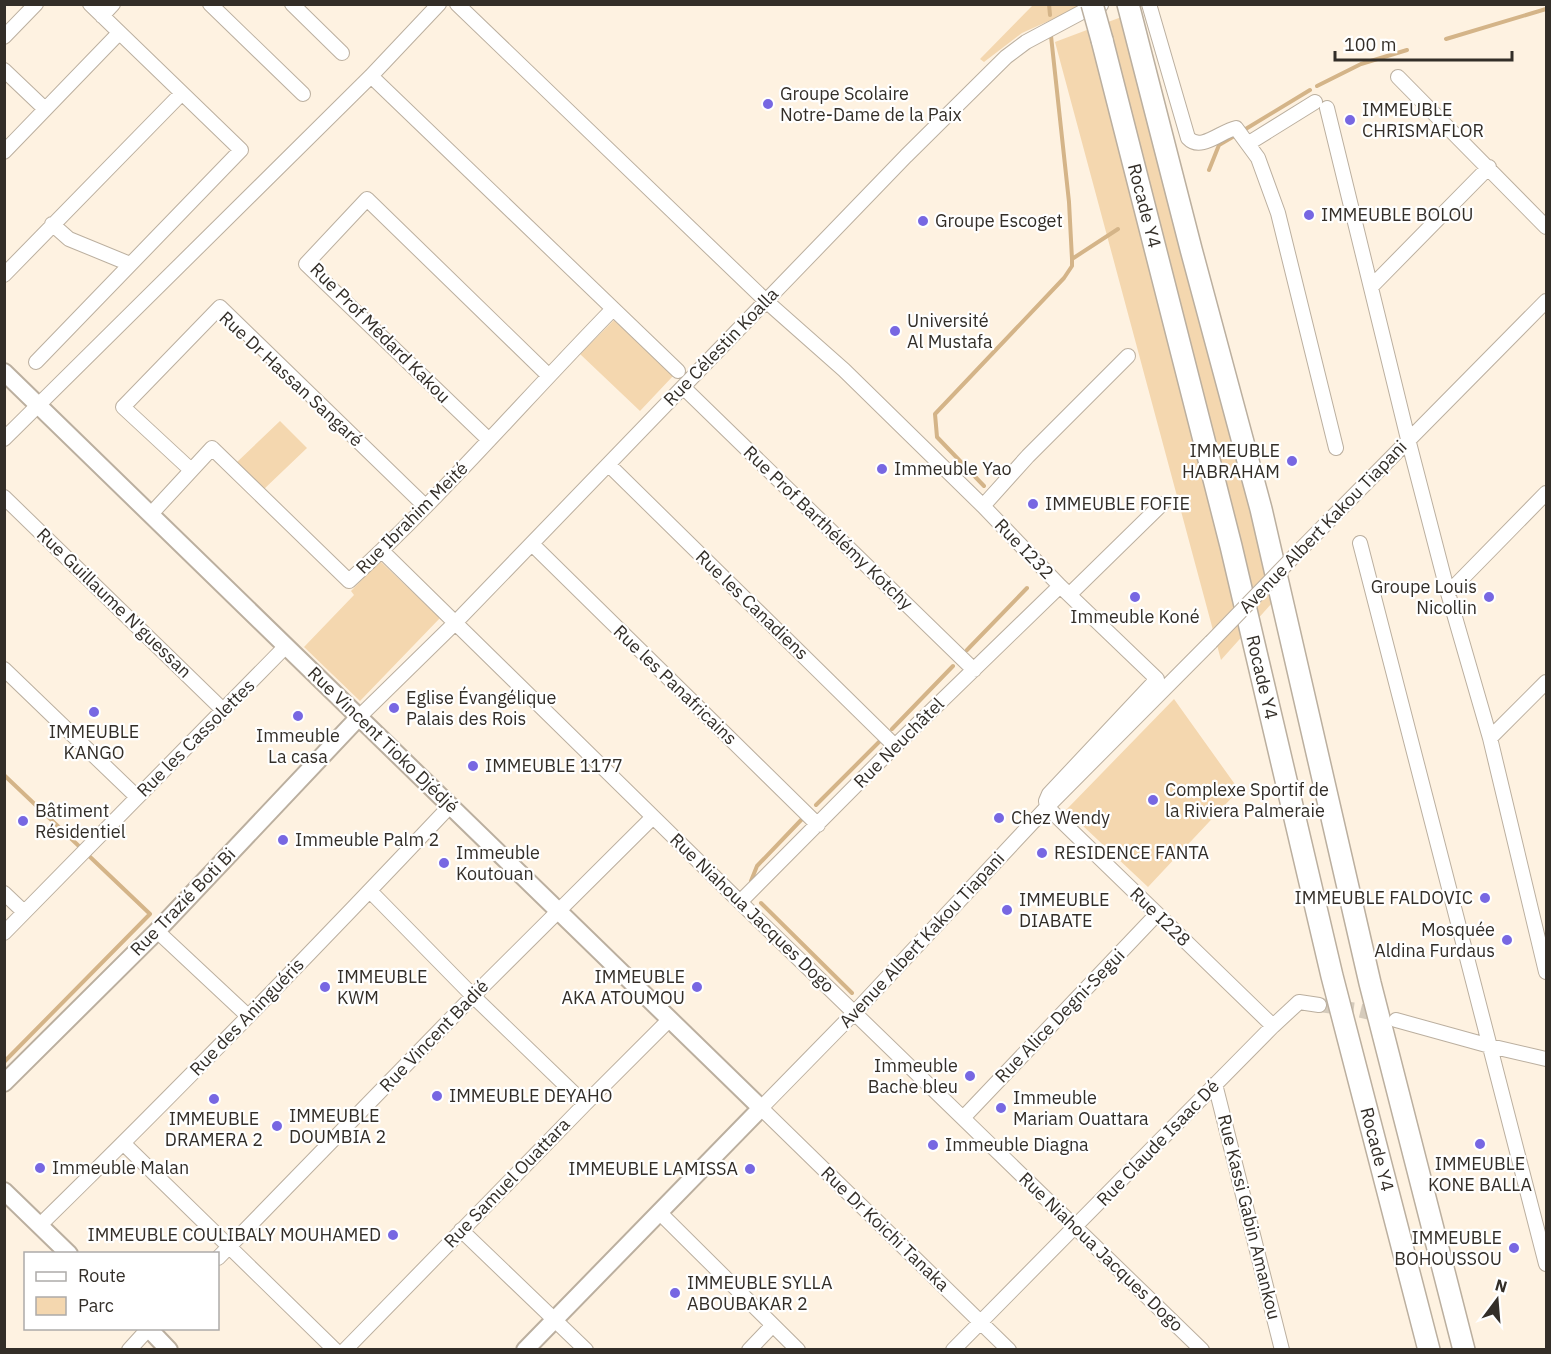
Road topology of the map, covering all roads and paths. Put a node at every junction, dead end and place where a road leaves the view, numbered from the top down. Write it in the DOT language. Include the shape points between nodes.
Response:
graph roads {
  1 [pos="36,4"];
  2 [pos="90,4"];
  3 [pos="113,4"];
  4 [pos="210,4"];
  5 [pos="292,4"];
  6 [pos="439,4"];
  7 [pos="457,4"];
  8 [pos="1092,4"];
  9 [pos="1103,4"];
  10 [pos="1128,4"];
  11 [pos="1149,4"];
  12 [pos="102,16"];
  13 [pos="119,33"];
  14 [pos="4,37"];
  15 [pos="342,53"];
  16 [pos="4,70"];
  17 [pos="371,76"];
  18 [pos="1398,77"];
  19 [pos="182,93"];
  20 [pos="303,94"];
  21 [pos="45,110"];
  22 [pos="1249,143"];
  23 [pos="4,152"];
  24 [pos="1489,167"];
  25 [pos="52,225"];
  26 [pos="1546,227"];
  27 [pos="130,264"];
  28 [pos="4,275"];
  29 [pos="1371,287"];
  30 [pos="766,301"];
  31 [pos="1546,301"];
  32 [pos="612,310"];
  33 [pos="1128,356"];
  34 [pos="36,362"];
  35 [pos="678,371"];
  36 [pos="4,372"];
  37 [pos="548,375"];
  38 [pos="683,387"];
  39 [pos="38,405"];
  40 [pos="4,439"];
  41 [pos="1408,439"];
  42 [pos="489,440"];
  43 [pos="1336,448"];
  44 [pos="609,465"];
  45 [pos="191,470"];
  46 [pos="1546,493"];
  47 [pos="4,497"];
  48 [pos="1162,504"];
  49 [pos="425,506"];
  50 [pos="983,506"];
  51 [pos="154,510"];
  52 [pos="1360,543"];
  53 [pos="532,544"];
  54 [pos="382,551"];
  55 [pos="1065,590"];
  56 [pos="1448,593"];
  57 [pos="455,623"];
  58 [pos="286,646"];
  59 [pos="4,669"];
  60 [pos="974,670"];
  61 [pos="1546,682"];
  62 [pos="223,710"];
  63 [pos="359,717"];
  64 [pos="1490,738"];
  65 [pos="895,746"];
  66 [pos="137,797"];
  67 [pos="450,806"];
  68 [pos="1047,807"];
  69 [pos="653,817"];
  70 [pos="818,825"];
  71 [pos="370,891"];
  72 [pos="4,893"];
  73 [pos="740,902"];
  74 [pos="557,911"];
  75 [pos="24,912"];
  76 [pos="1157,914"];
  77 [pos="157,931"];
  78 [pos="4,933"];
  79 [pos="1546,972"];
  80 [pos="473,996"];
  81 [pos="1319,1005"];
  82 [pos="854,1013"];
  83 [pos="248,1016"];
  84 [pos="670,1019"];
  85 [pos="1396,1020"];
  86 [pos="1273,1026"];
  87 [pos="1490,1046"];
  88 [pos="1546,1059"];
  89 [pos="4,1083"];
  90 [pos="1215,1084"];
  91 [pos="585,1104"];
  92 [pos="761,1108"];
  93 [pos="963,1118"];
  94 [pos="123,1143"];
  95 [pos="4,1191"];
  96 [pos="659,1212"];
  97 [pos="40,1225"];
  98 [pos="1075,1228"];
  99 [pos="461,1230"];
  100 [pos="229,1246"];
  101 [pos="67,1252"];
  102 [pos="219,1257"];
  103 [pos="1546,1264"];
  104 [pos="555,1318"];
  105 [pos="981,1321"];
  106 [pos="772,1326"];
  107 [pos="147,1330"];
  108 [pos="149,1330"];
  109 [pos="129,1350"];
  110 [pos="169,1350"];
  111 [pos="335,1350"];
  112 [pos="345,1350"];
  113 [pos="525,1350"];
  114 [pos="586,1350"];
  115 [pos="749,1350"];
  116 [pos="798,1350"];
  117 [pos="953,1350"];
  118 [pos="1010,1350"];
  119 [pos="1202,1350"];
  120 [pos="1282,1350"];
  121 [pos="1429,1350"];
  122 [pos="1464,1350"];
  1 -- 14 [label="street"];
  2 -- 12 [label="street"];
  3 -- 12 [label="street"];
  4 -- 20 [label="street"];
  5 -- 15 [label="street"];
  6 -- 17 [label="street"];
  7 -- 30 [label="street, Rue I232"];
  8 -- 121 [label="highway, Rocade Y4, bridge" via="1232,546 1332,976"];
  9 -- 30 [label="street, Rue Célestin Koalla" via="1036,37 1006,57"];
  10 -- 122 [label="highway, Rocade Y4" via="1261,509 1370,983"];
  11 -- 22 [label="street" via="1188,138 1200,144 1236,128"];
  12 -- 13 [label="street"];
  13 -- 19 [label="street"];
  13 -- 21 [label="street"];
  16 -- 21 [label="street"];
  17 -- 32 [label="street"];
  17 -- 39 [label="street"];
  18 -- 24 [label="street"];
  19 -- 25 [label="street"];
  19 -- 27 [label="street" via="241,150"];
  21 -- 23 [label="street"];
  22 -- 29 [label="street" via="1321,105"];
  22 -- 43 [label="street" via="1278,213"];
  24 -- 26 [label="street"];
  24 -- 29 [label="street"];
  25 -- 27 [label="street" via="69,239"];
  25 -- 28 [label="street"];
  27 -- 34 [label="street"];
  29 -- 41 [label="street"];
  30 -- 38 [label="street, Rue Célestin Koalla"];
  30 -- 50 [label="street, Rue I232" via="844,370"];
  31 -- 41 [label="street, Avenue Albert Kakou Tiapani"];
  32 -- 35 [label="street"];
  32 -- 37 [label="street, Rue Ibrahim Meité"];
  33 -- 50 [label="street"];
  36 -- 39 [label="street, Rue Vincent Tioko Djédjé"];
  37 -- 42 [label="street, Rue Ibrahim Meité"];
  37 -- 42 [label="street, Rue Prof Médard Kakou" via="367,199 306,264"];
  38 -- 44 [label="street, Rue Célestin Koalla"];
  38 -- 60 [label="street, Rue Prof Barthélémy Kotchy"];
  39 -- 40 [label="street"];
  39 -- 51 [label="street, Rue Vincent Tioko Djédjé"];
  41 -- 56 [label="street"];
  41 -- 68 [label="street, Avenue Albert Kakou Tiapani, bridge"];
  42 -- 49 [label="street, Rue Ibrahim Meité"];
  44 -- 53 [label="street, Rue Célestin Koalla"];
  44 -- 65 [label="street, Rue les Canadiens"];
  45 -- 49 [label="street, Rue Dr Hassan Sangaré" via="123,407 220,307"];
  45 -- 51 [label="street, Rue Ibrahim Meité"];
  45 -- 54 [label="street, Rue Ibrahim Meité" via="212,448 349,581"];
  46 -- 56 [label="street"];
  47 -- 62 [label="street, Rue Guillaume N'guessan"];
  48 -- 55 [label="street, Rue Neuchâtel"];
  49 -- 54 [label="street, Rue Ibrahim Meité"];
  50 -- 55 [label="street, Rue I232"];
  51 -- 58 [label="street, Rue Vincent Tioko Djédjé"];
  52 -- 87 [label="street"];
  53 -- 57 [label="street, Rue Célestin Koalla"];
  53 -- 70 [label="street, Rue les Panafricains"];
  54 -- 57 [label="street, Rue Niahoua Jacques Dogo"];
  55 -- 60 [label="street, Rue Neuchâtel"];
  55 -- 68 [label="street, Rue I232" via="1157,679 1048,794"];
  56 -- 64 [label="street"];
  57 -- 63 [label="street, Rue Célestin Koalla"];
  57 -- 69 [label="street, Rue Niahoua Jacques Dogo"];
  58 -- 62 [label="street, Rue les Cassolettes"];
  58 -- 63 [label="street, Rue Vincent Tioko Djédjé"];
  59 -- 66 [label="street"];
  60 -- 65 [label="street, Rue Neuchâtel"];
  61 -- 64 [label="street"];
  62 -- 66 [label="street, Rue les Cassolettes"];
  63 -- 67 [label="street, Rue Vincent Tioko Djédjé"];
  63 -- 77 [label="street, Rue Trazié Boti Bi"];
  64 -- 79 [label="street"];
  65 -- 70 [label="street, Rue Neuchâtel"];
  66 -- 75 [label="street, Rue les Cassolettes"];
  67 -- 71 [label="street, Rue des Aninguéris"];
  67 -- 74 [label="street, Rue Vincent Tioko Djédjé"];
  68 -- 76 [label="street, Rue I228"];
  68 -- 82 [label="street, Avenue Albert Kakou Tiapani"];
  69 -- 73 [label="street, Rue Niahoua Jacques Dogo"];
  69 -- 74 [label="street, Rue Vincent Badié"];
  70 -- 73 [label="street, Rue Neuchâtel"];
  71 -- 80 [label="street"];
  71 -- 83 [label="street, Rue des Aninguéris"];
  72 -- 75 [label="street"];
  73 -- 82 [label="street, Rue Niahoua Jacques Dogo"];
  74 -- 80 [label="street, Rue Vincent Badié"];
  74 -- 84 [label="street, Rue Vincent Tioko Djédjé"];
  75 -- 78 [label="street, Rue les Cassolettes"];
  76 -- 86 [label="street, Rue I228"];
  76 -- 93 [label="street, Rue Alice Degni-Segui"];
  77 -- 83 [label="street"];
  77 -- 89 [label="street, Rue Trazié Boti Bi"];
  80 -- 91 [label="street"];
  80 -- 100 [label="street, Rue Vincent Badié"];
  81 -- 86 [label="street, Rue Claude Isaac Dé" via="1299,1002"];
  82 -- 92 [label="street, Avenue Albert Kakou Tiapani"];
  82 -- 93 [label="street, Rue Niahoua Jacques Dogo"];
  83 -- 94 [label="street, Rue des Aninguéris"];
  84 -- 91 [label="street, Rue Samuel Ouattara"];
  84 -- 92 [label="street, Rue Vincent Tioko Djédjé"];
  85 -- 87 [label="street"];
  86 -- 90 [label="street, Rue Claude Isaac Dé"];
  87 -- 88 [label="street"];
  87 -- 103 [label="street"];
  90 -- 98 [label="street, Rue Claude Isaac Dé"];
  90 -- 120 [label="street, Rue Kassi Gabin Amankou"];
  91 -- 99 [label="street, Rue Samuel Ouattara"];
  92 -- 96 [label="street, Avenue Albert Kakou Tiapani"];
  92 -- 105 [label="street, Rue Dr Koichi Tanaka"];
  93 -- 98 [label="street, Rue Niahoua Jacques Dogo"];
  94 -- 97 [label="street, Rue des Aninguéris"];
  94 -- 100 [label="street"];
  95 -- 97 [label="street"];
  96 -- 104 [label="street, Avenue Albert Kakou Tiapani"];
  96 -- 106 [label="street"];
  97 -- 101 [label="street"];
  98 -- 105 [label="street, Rue Claude Isaac Dé"];
  98 -- 119 [label="street, Rue Niahoua Jacques Dogo"];
  99 -- 104 [label="street"];
  99 -- 112 [label="street, Rue Samuel Ouattara"];
  100 -- 102 [label="street, Rue Vincent Badié"];
  100 -- 111 [label="street"];
  104 -- 113 [label="street, Avenue Albert Kakou Tiapani"];
  104 -- 114 [label="street"];
  105 -- 117 [label="street, Rue Claude Isaac Dé"];
  105 -- 118 [label="street, Rue Dr Koichi Tanaka"];
  106 -- 115 [label="street"];
  106 -- 116 [label="street"];
  107 -- 109 [label="street"];
  108 -- 110 [label="street"];
}
